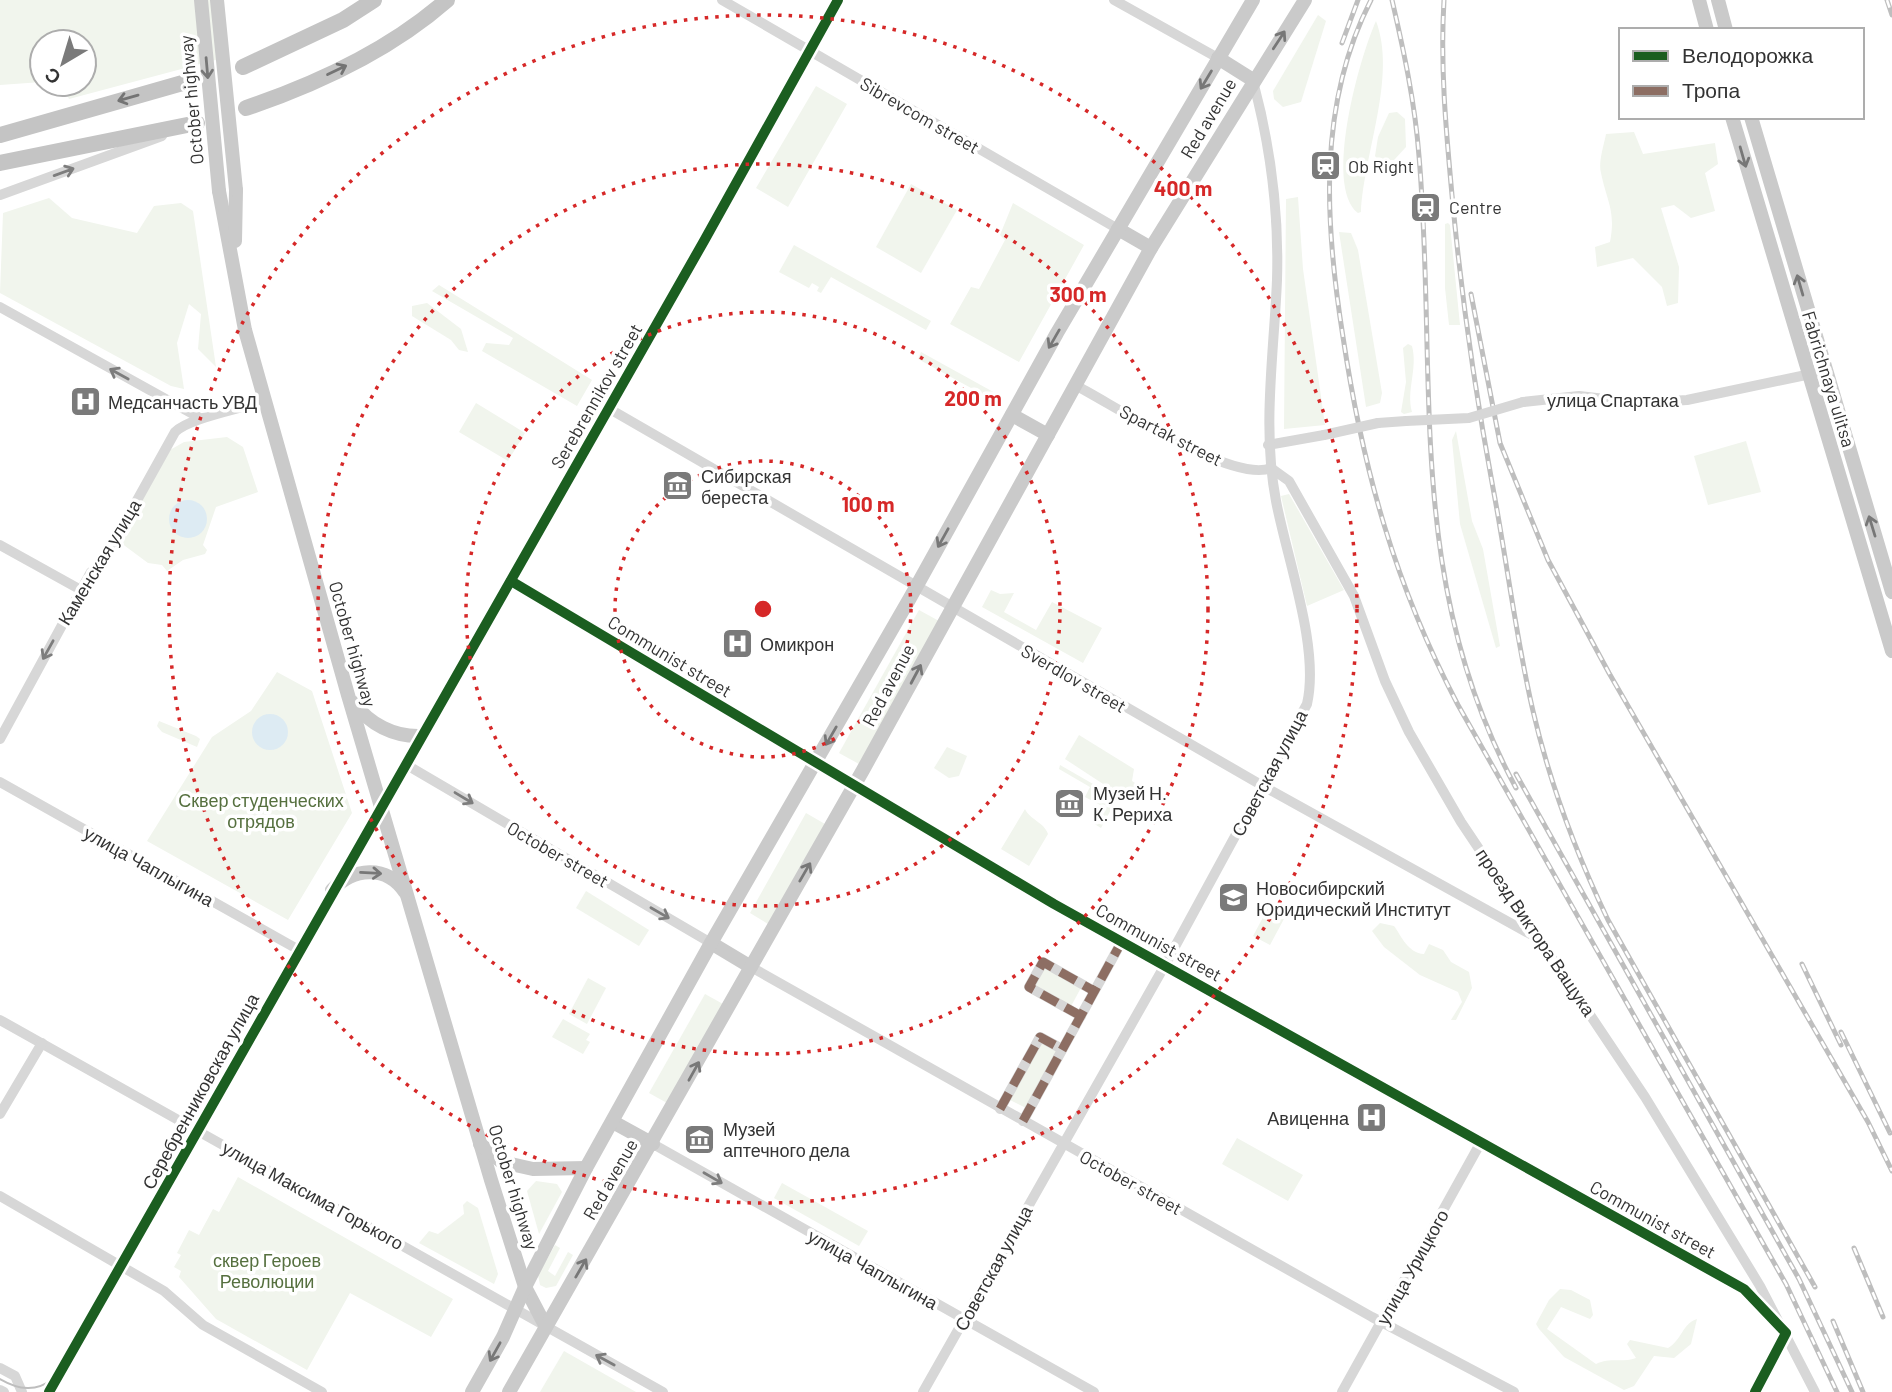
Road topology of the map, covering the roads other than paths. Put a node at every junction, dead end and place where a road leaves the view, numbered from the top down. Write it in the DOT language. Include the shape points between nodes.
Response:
graph roads {
  1 [pos="201,0"];
  2 [pos="217,0"];
  3 [pos="374,0"];
  4 [pos="447,0"];
  5 [pos="722,0"];
  6 [pos="838,0"];
  7 [pos="1114,0"];
  8 [pos="1254,0"];
  9 [pos="1305,0"];
  10 [pos="1699,0"];
  11 [pos="1718,0"];
  12 [pos="1706,28"];
  13 [pos="1725,28"];
  14 [pos="808,50"];
  15 [pos="1218,58"];
  16 [pos="243,67"];
  17 [pos="193,80"];
  18 [pos="1253,80"];
  19 [pos="246,108"];
  20 [pos="1733,119"];
  21 [pos="1752,119"];
  22 [pos="197,123"];
  23 [pos="0,135"];
  24 [pos="0,163"];
  25 [pos="0,195"];
  26 [pos="1118,229"];
  27 [pos="1151,248"];
  28 [pos="235,274"];
  29 [pos="0,307"];
  30 [pos="1825,371"];
  31 [pos="1808,376"];
  32 [pos="1075,385"];
  33 [pos="263,401"];
  34 [pos="608,408"];
  35 [pos="1012,415"];
  36 [pos="200,418"];
  37 [pos="1048,435"];
  38 [pos="1269,445"];
  39 [pos="1271,468"];
  40 [pos="0,545"];
  41 [pos="511,581"];
  42 [pos="916,587"];
  43 [pos="81,590"];
  44 [pos="1892,592"];
  45 [pos="951,607"];
  46 [pos="1892,651"];
  47 [pos="348,695"];
  48 [pos="421,736"];
  49 [pos="0,738"];
  50 [pos="405,764"];
  51 [pos="815,764"];
  52 [pos="0,782"];
  53 [pos="1262,786"];
  54 [pos="854,787"];
  55 [pos="380,806"];
  56 [pos="332,890"];
  57 [pos="407,895"];
  58 [pos="1122,941"];
  59 [pos="1544,942"];
  60 [pos="711,943"];
  61 [pos="299,950"];
  62 [pos="1165,965"];
  63 [pos="751,967"];
  64 [pos="1094,991"];
  65 [pos="1081,1016"];
  66 [pos="0,1020"];
  67 [pos="42,1043"];
  68 [pos="1062,1049"];
  69 [pos="1000,1109"];
  70 [pos="0,1114"];
  71 [pos="1023,1121"];
  72 [pos="614,1122"];
  73 [pos="198,1131"];
  74 [pos="1481,1142"];
  75 [pos="1062,1143"];
  76 [pos="480,1144"];
  77 [pos="653,1144"];
  78 [pos="586,1168"];
  79 [pos="0,1196"];
  80 [pos="123,1266"];
  81 [pos="525,1287"];
  82 [pos="516,1310"];
  83 [pos="964,1320"];
  84 [pos="1381,1322"];
  85 [pos="547,1327"];
  86 [pos="1786,1334"];
  87 [pos="0,1367"];
  88 [pos="22,1392"];
  89 [pos="49,1392"];
  90 [pos="321,1392"];
  91 [pos="472,1392"];
  92 [pos="509,1392"];
  93 [pos="663,1392"];
  94 [pos="923,1392"];
  95 [pos="1094,1392"];
  96 [pos="1342,1392"];
  97 [pos="1514,1392"];
  98 [pos="1755,1392"];
  99 [pos="1815,1392"];
  1 -- 28 [label="main road, October highway, one-way, bridge" via="219,191"];
  2 -- 28 [label="main road, bridge" via="236,190"];
  3 -- 16 [label="highway" via="343,20"];
  19 -- 4 [label="highway, one-way" via="295,91 371,53"];
  5 -- 14 [label="street, Sibrevcom street"];
  6 -- 14 [label="street, Serebrennikov street"];
  7 -- 15 [label="street"];
  8 -- 15 [label="main road, Red avenue"];
  18 -- 9 [label="main road, Red avenue, one-way"];
  10 -- 12 [label="main road"];
  11 -- 13 [label="main road"];
  14 -- 26 [label="street, Sibrevcom street"];
  14 -- 34 [label="street, Serebrennikov street"];
  15 -- 18 [label="main road"];
  15 -- 26 [label="main road, Red avenue, one-way"];
  17 -- 23 [label="highway, one-way"];
  18 -- 27 [label="main road, Red avenue"];
  18 -- 38 [label="street, Советская улица" via="1273,184 1277,263"];
  20 -- 31 [label="main road, Fabrichnaya ulitsa, one-way"];
  30 -- 21 [label="main road, Fabrichnaya ulitsa, one-way"];
  22 -- 24 [label="highway"];
  25 -- 22 [label="street, one-way"];
  26 -- 27 [label="main road"];
  26 -- 35 [label="main road, Red avenue, one-way"];
  27 -- 32 [label="main road, Red avenue"];
  28 -- 33 [label="main road, October highway"];
  36 -- 29 [label="street, one-way"];
  30 -- 31 [label="street, улица Спартака"];
  44 -- 30 [label="main road, Fabrichnaya ulitsa, one-way"];
  31 -- 38 [label="street, улица Спартака, bridge" via="1687,400 1640,403 1579,396 1523,402 1469,418 1378,424"];
  31 -- 46 [label="main road, Fabrichnaya ulitsa"];
  32 -- 37 [label="main road, Red avenue"];
  32 -- 39 [label="street, Spartak street" via="1214,461 1259,473"];
  33 -- 36 [label="street, Каменская улица"];
  33 -- 47 [label="main road, October highway"];
  34 -- 41 [label="street, Serebrennikov street"];
  34 -- 42 [label="street, Sverdlov street"];
  35 -- 37 [label="main road"];
  35 -- 42 [label="main road, Red avenue, one-way"];
  36 -- 43 [label="street, Каменская улица" via="182,426 169,440 102,565 91,572"];
  37 -- 45 [label="main road, Red avenue"];
  38 -- 39 [label="street, Советская улица"];
  39 -- 53 [label="street, Советская улица" via="1311,671 1307,704"];
  39 -- 59 [label="street, проезд Виктора Ващука" via="1289,481 1354,596 1385,681 1415,743 1461,822"];
  40 -- 43 [label="street"];
  41 -- 48 [label="street, Serebrennikov street"];
  41 -- 51 [label="street, Communist street"];
  42 -- 45 [label="street, Sverdlov street"];
  42 -- 51 [label="main road, Red avenue, one-way"];
  43 -- 49 [label="street, Каменская улица, one-way"];
  45 -- 53 [label="street, Sverdlov street"];
  54 -- 45 [label="main road, Red avenue, one-way"];
  47 -- 48 [label="main road" via="376,725"];
  47 -- 55 [label="main road, October highway"];
  48 -- 50 [label="street, Serebrennikov street"];
  50 -- 55 [label="street, Serebrennikov street"];
  50 -- 60 [label="street, October street, one-way"];
  51 -- 54 [label="street, Communist street"];
  51 -- 60 [label="main road, Red avenue"];
  52 -- 61 [label="street, улица Чаплыгина"];
  53 -- 59 [label="street, Sverdlov street"];
  53 -- 62 [label="street, Советская улица"];
  54 -- 58 [label="street, Communist street"];
  63 -- 54 [label="main road, Red avenue, one-way"];
  55 -- 56 [label="street, Серебренниковская улица"];
  55 -- 57 [label="main road, October highway"];
  56 -- 57 [label="main road, one-way" via="343,878 371,871 387,875"];
  56 -- 61 [label="street, Серебренниковская улица"];
  57 -- 76 [label="main road, October highway"];
  58 -- 62 [label="street, Communist street"];
  58 -- 64 [label="street"];
  59 -- 86 [label="street, проезд Виктора Ващука" via="1645,1097"];
  60 -- 63 [label="main road"];
  60 -- 72 [label="main road, Red avenue"];
  61 -- 73 [label="street, Серебренниковская улица"];
  62 -- 74 [label="street, Communist street"];
  62 -- 75 [label="street, Советская улица"];
  63 -- 69 [label="street, October street"];
  77 -- 63 [label="main road, Red avenue, one-way"];
  64 -- 65 [label="street"];
  64 -- 65 [label="street" via="1042,962 1033,979 1029,987"];
  65 -- 68 [label="street"];
  66 -- 67 [label="street, улица Максима Горького"];
  67 -- 70 [label="street"];
  67 -- 73 [label="street, улица Максима Горького"];
  68 -- 69 [label="street" via="1040,1038"];
  68 -- 71 [label="street"];
  69 -- 71 [label="street, October street"];
  71 -- 75 [label="street, October street"];
  72 -- 77 [label="main road"];
  72 -- 78 [label="main road, Red avenue"];
  73 -- 80 [label="street, Серебренниковская улица"];
  73 -- 82 [label="street, улица Максима Горького"];
  74 -- 84 [label="street, улица Урицкого"];
  74 -- 86 [label="street, Communist street" via="1744,1289"];
  75 -- 83 [label="street, Советская улица"];
  75 -- 84 [label="street, October street"];
  76 -- 78 [label="main road" via="502,1163 533,1169"];
  76 -- 81 [label="main road, October highway"];
  77 -- 83 [label="street, улица Чаплыгина, one-way"];
  85 -- 77 [label="main road, Red avenue, one-way"];
  78 -- 81 [label="main road, Red avenue"];
  79 -- 80 [label="street"];
  80 -- 89 [label="street, Серебренниковская улица"];
  80 -- 90 [label="street" via="164,1291 203,1325"];
  81 -- 82 [label="main road, Red avenue"];
  81 -- 85 [label="main road, October highway"];
  82 -- 85 [label="street, улица Максима Горького"];
  82 -- 91 [label="main road, Red avenue, one-way"];
  83 -- 94 [label="street, Советская улица"];
  83 -- 95 [label="street, улица Чаплыгина"];
  84 -- 96 [label="street, улица Урицкого"];
  84 -- 97 [label="street, October street"];
  85 -- 92 [label="main road, Red avenue"];
  93 -- 85 [label="street, one-way"];
  86 -- 98 [label="street"];
  86 -- 99 [label="street, проезд Виктора Ващука"];
  87 -- 88 [label="street" via="15,1376"];
}
